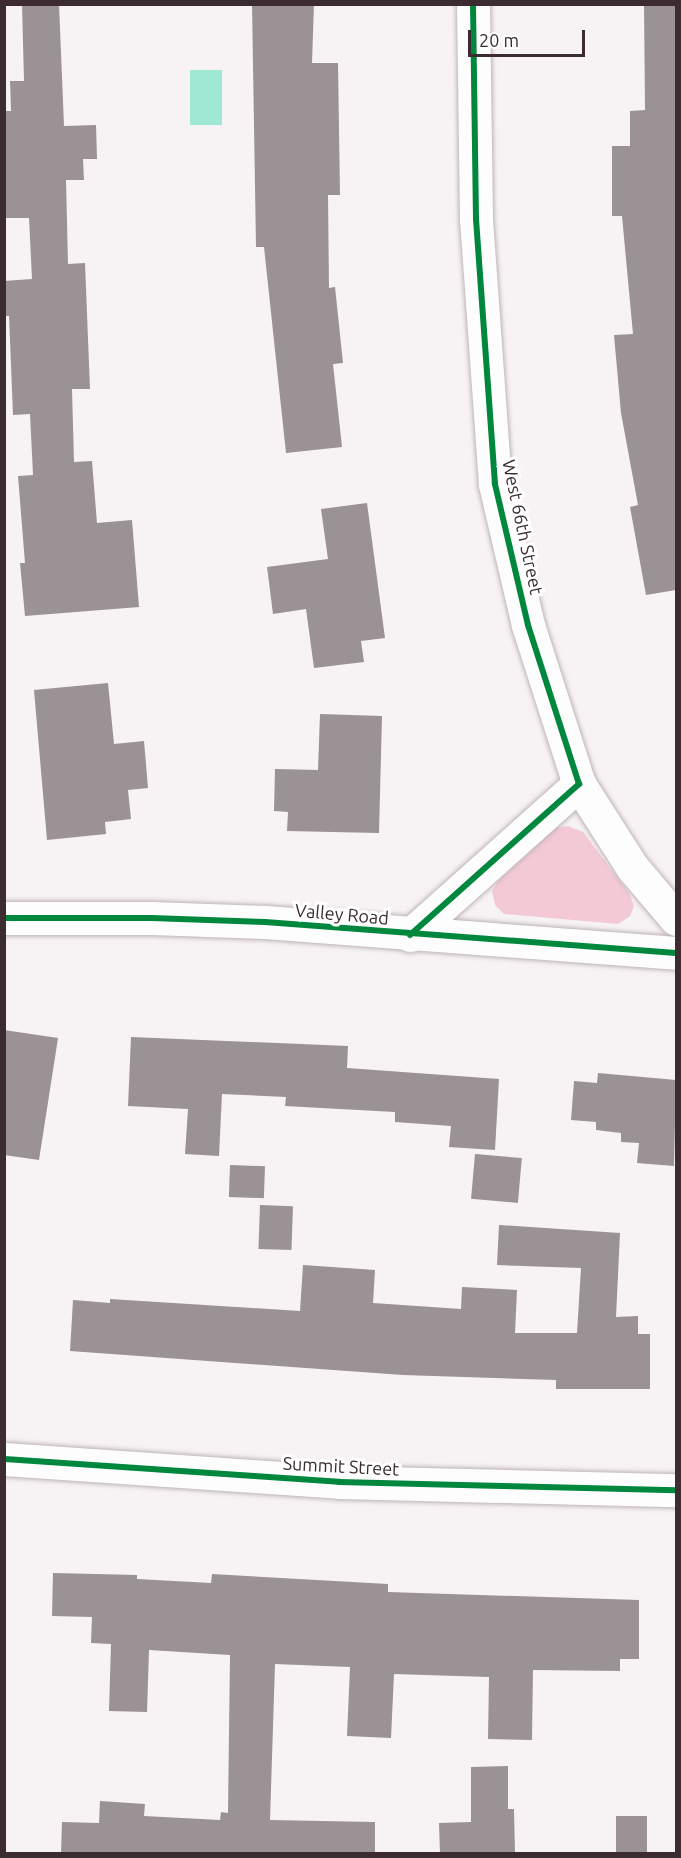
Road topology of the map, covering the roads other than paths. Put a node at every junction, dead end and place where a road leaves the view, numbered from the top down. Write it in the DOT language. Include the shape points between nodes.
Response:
graph roads {
  1 [pos="473,4"];
  2 [pos="579,784"];
  3 [pos="4,918"];
  4 [pos="676,918"];
  5 [pos="410,935"];
  6 [pos="676,953"];
  7 [pos="4,1460"];
  8 [pos="676,1490"];
  1 -- 2 [label="street, West 66th Street" via="476,219 495,484 528,625"];
  2 -- 4 [label="street, West 66th Street" via="632,867"];
  2 -- 5 [label="street"];
  3 -- 5 [label="street, Valley Road" via="151,918"];
  5 -- 6 [label="street, Valley Road"];
  7 -- 8 [label="street, Summit Street" via="339,1482"];
}
